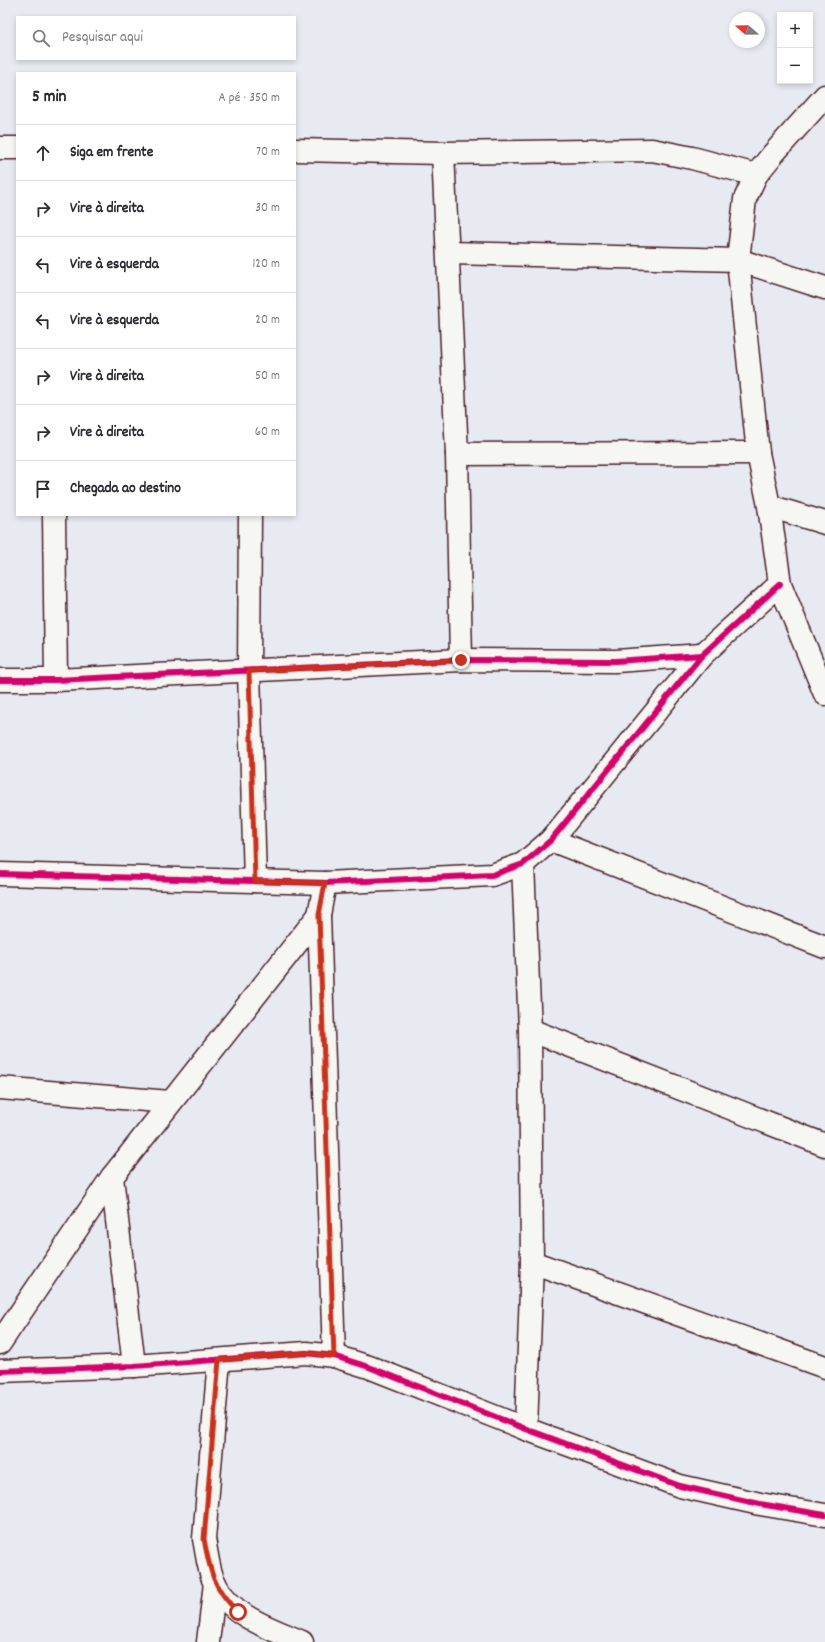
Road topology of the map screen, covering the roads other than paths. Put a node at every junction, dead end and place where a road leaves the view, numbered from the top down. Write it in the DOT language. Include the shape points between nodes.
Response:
graph roads {
  1 [pos="825,96"];
  2 [pos="0,148"];
  3 [pos="16,148"];
  4 [pos="296,150"];
  5 [pos="443,153"];
  6 [pos="756,175"];
  7 [pos="448,253"];
  8 [pos="738,260"];
  9 [pos="825,288"];
  10 [pos="758,453"];
  11 [pos="457,454"];
  12 [pos="769,506"];
  13 [pos="54,516"];
  14 [pos="250,516"];
  15 [pos="825,523"];
  16 [pos="780,584"];
  17 [pos="702,655"];
  18 [pos="461,660"];
  19 [pos="249,671"];
  20 [pos="0,680"];
  21 [pos="56,680"];
  22 [pos="825,694"];
  23 [pos="551,840"];
  24 [pos="523,864"];
  25 [pos="0,874"];
  26 [pos="255,881"];
  27 [pos="325,883"];
  28 [pos="319,915"];
  29 [pos="825,947"];
  30 [pos="530,1030"];
  31 [pos="0,1088"];
  32 [pos="170,1102"];
  33 [pos="825,1145"];
  34 [pos="112,1177"];
  35 [pos="532,1262"];
  36 [pos="0,1343"];
  37 [pos="334,1356"];
  38 [pos="219,1360"];
  39 [pos="134,1366"];
  40 [pos="825,1367"];
  41 [pos="0,1370"];
  42 [pos="526,1429"];
  43 [pos="825,1515"];
  44 [pos="215,1583"];
  45 [pos="208,1642"];
  46 [pos="302,1642"];
  1 -- 6 [label="street"];
  2 -- 3 [label="street"];
  4 -- 5 [label="street"];
  5 -- 6 [label="street" via="652,150"];
  5 -- 7 [label="street"];
  6 -- 8 [label="street" via="745,199"];
  7 -- 8 [label="street"];
  7 -- 11 [label="street"];
  8 -- 9 [label="street"];
  8 -- 10 [label="street"];
  10 -- 11 [label="street"];
  10 -- 12 [label="street"];
  11 -- 18 [label="street"];
  12 -- 15 [label="street"];
  12 -- 16 [label="street"];
  13 -- 21 [label="street"];
  14 -- 19 [label="street"];
  16 -- 17 [label="street"];
  16 -- 22 [label="street"];
  17 -- 18 [label="street" via="616,661"];
  17 -- 23 [label="street"];
  18 -- 19 [label="street"];
  19 -- 21 [label="street"];
  19 -- 26 [label="street"];
  20 -- 21 [label="street"];
  23 -- 24 [label="street"];
  23 -- 29 [label="street"];
  24 -- 27 [label="street" via="492,875"];
  24 -- 30 [label="street"];
  25 -- 26 [label="street"];
  26 -- 27 [label="street"];
  27 -- 28 [label="street"];
  28 -- 32 [label="street"];
  28 -- 37 [label="street"];
  30 -- 33 [label="street"];
  30 -- 35 [label="street"];
  31 -- 32 [label="street"];
  32 -- 34 [label="street"];
  34 -- 36 [label="street"];
  34 -- 39 [label="street"];
  35 -- 40 [label="street"];
  35 -- 42 [label="street"];
  37 -- 38 [label="street" via="306,1353"];
  37 -- 42 [label="street" via="369,1367"];
  38 -- 39 [label="street"];
  38 -- 44 [label="street" via="204,1539"];
  39 -- 41 [label="street"];
  42 -- 43 [label="street" via="680,1486"];
  44 -- 45 [label="street"];
  44 -- 46 [label="street" via="226,1601 238,1612"];
}
